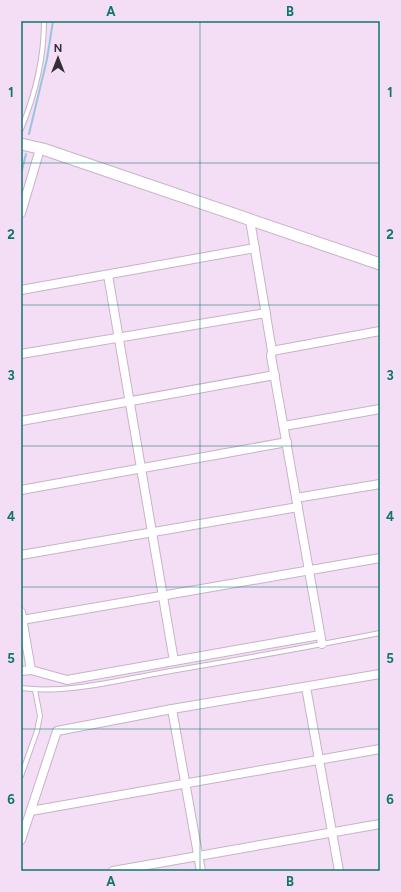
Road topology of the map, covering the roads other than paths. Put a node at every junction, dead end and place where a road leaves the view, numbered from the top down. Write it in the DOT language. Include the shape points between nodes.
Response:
graph roads {
  1 [pos="44,21"];
  2 [pos="21,129"];
  3 [pos="21,144"];
  4 [pos="40,149"];
  5 [pos="21,213"];
  6 [pos="250,220"];
  7 [pos="254,248"];
  8 [pos="380,264"];
  9 [pos="108,275"];
  10 [pos="21,290"];
  11 [pos="266,313"];
  12 [pos="380,331"];
  13 [pos="118,338"];
  14 [pos="272,351"];
  15 [pos="21,354"];
  16 [pos="275,375"];
  17 [pos="129,401"];
  18 [pos="380,409"];
  19 [pos="21,421"];
  20 [pos="284,426"];
  21 [pos="286,442"];
  22 [pos="141,468"];
  23 [pos="380,484"];
  24 [pos="21,490"];
  25 [pos="296,498"];
  26 [pos="298,507"];
  27 [pos="152,533"];
  28 [pos="21,555"];
  29 [pos="380,558"];
  30 [pos="309,571"];
  31 [pos="163,596"];
  32 [pos="22,616"];
  33 [pos="380,633"];
  34 [pos="320,635"];
  35 [pos="322,644"];
  36 [pos="174,661"];
  37 [pos="31,670"];
  38 [pos="21,671"];
  39 [pos="380,674"];
  40 [pos="306,687"];
  41 [pos="21,688"];
  42 [pos="35,690"];
  43 [pos="172,709"];
  44 [pos="380,749"];
  45 [pos="319,760"];
  46 [pos="21,776"];
  47 [pos="185,782"];
  48 [pos="31,810"];
  49 [pos="380,824"];
  50 [pos="333,833"];
  51 [pos="21,840"];
  52 [pos="198,856"];
  53 [pos="113,871"];
  54 [pos="201,871"];
  55 [pos="339,871"];
  1 -- 2 [label="lane" via="44,39 33,93"];
  3 -- 4 [label="main road"];
  4 -- 5 [label="street"];
  4 -- 6 [label="main road"];
  6 -- 7 [label="street"];
  6 -- 8 [label="main road"];
  7 -- 9 [label="street"];
  7 -- 11 [label="street"];
  9 -- 10 [label="street"];
  9 -- 13 [label="street"];
  11 -- 13 [label="street"];
  11 -- 14 [label="street"];
  12 -- 14 [label="street"];
  13 -- 15 [label="street"];
  13 -- 17 [label="street"];
  14 -- 16 [label="street"];
  16 -- 17 [label="street"];
  16 -- 20 [label="street"];
  17 -- 19 [label="street"];
  17 -- 22 [label="street"];
  18 -- 20 [label="street"];
  20 -- 21 [label="street"];
  21 -- 22 [label="street"];
  21 -- 25 [label="street"];
  22 -- 24 [label="street"];
  22 -- 27 [label="street"];
  23 -- 25 [label="street"];
  25 -- 26 [label="street"];
  26 -- 27 [label="street"];
  26 -- 30 [label="street"];
  27 -- 28 [label="street"];
  27 -- 31 [label="street"];
  29 -- 30 [label="street"];
  30 -- 31 [label="street"];
  30 -- 34 [label="street"];
  31 -- 32 [label="street"];
  31 -- 36 [label="street"];
  32 -- 37 [label="street"];
  33 -- 35 [label="lane"];
  34 -- 35 [label="street"];
  34 -- 36 [label="street"];
  35 -- 42 [label="lane" via="89,686"];
  36 -- 37 [label="street" via="67,680"];
  37 -- 38 [label="street"];
  39 -- 40 [label="street"];
  40 -- 43 [label="street"];
  40 -- 45 [label="street"];
  41 -- 42 [label="lane"];
  42 -- 46 [label="lane" via="40,716"];
  43 -- 47 [label="street"];
  43 -- 48 [label="street" via="57,731"];
  44 -- 45 [label="street"];
  45 -- 47 [label="street"];
  45 -- 50 [label="street"];
  47 -- 48 [label="street"];
  47 -- 52 [label="street"];
  48 -- 51 [label="street"];
  49 -- 50 [label="street"];
  50 -- 52 [label="street"];
  50 -- 55 [label="street"];
  52 -- 53 [label="street"];
  52 -- 54 [label="street"];
}
